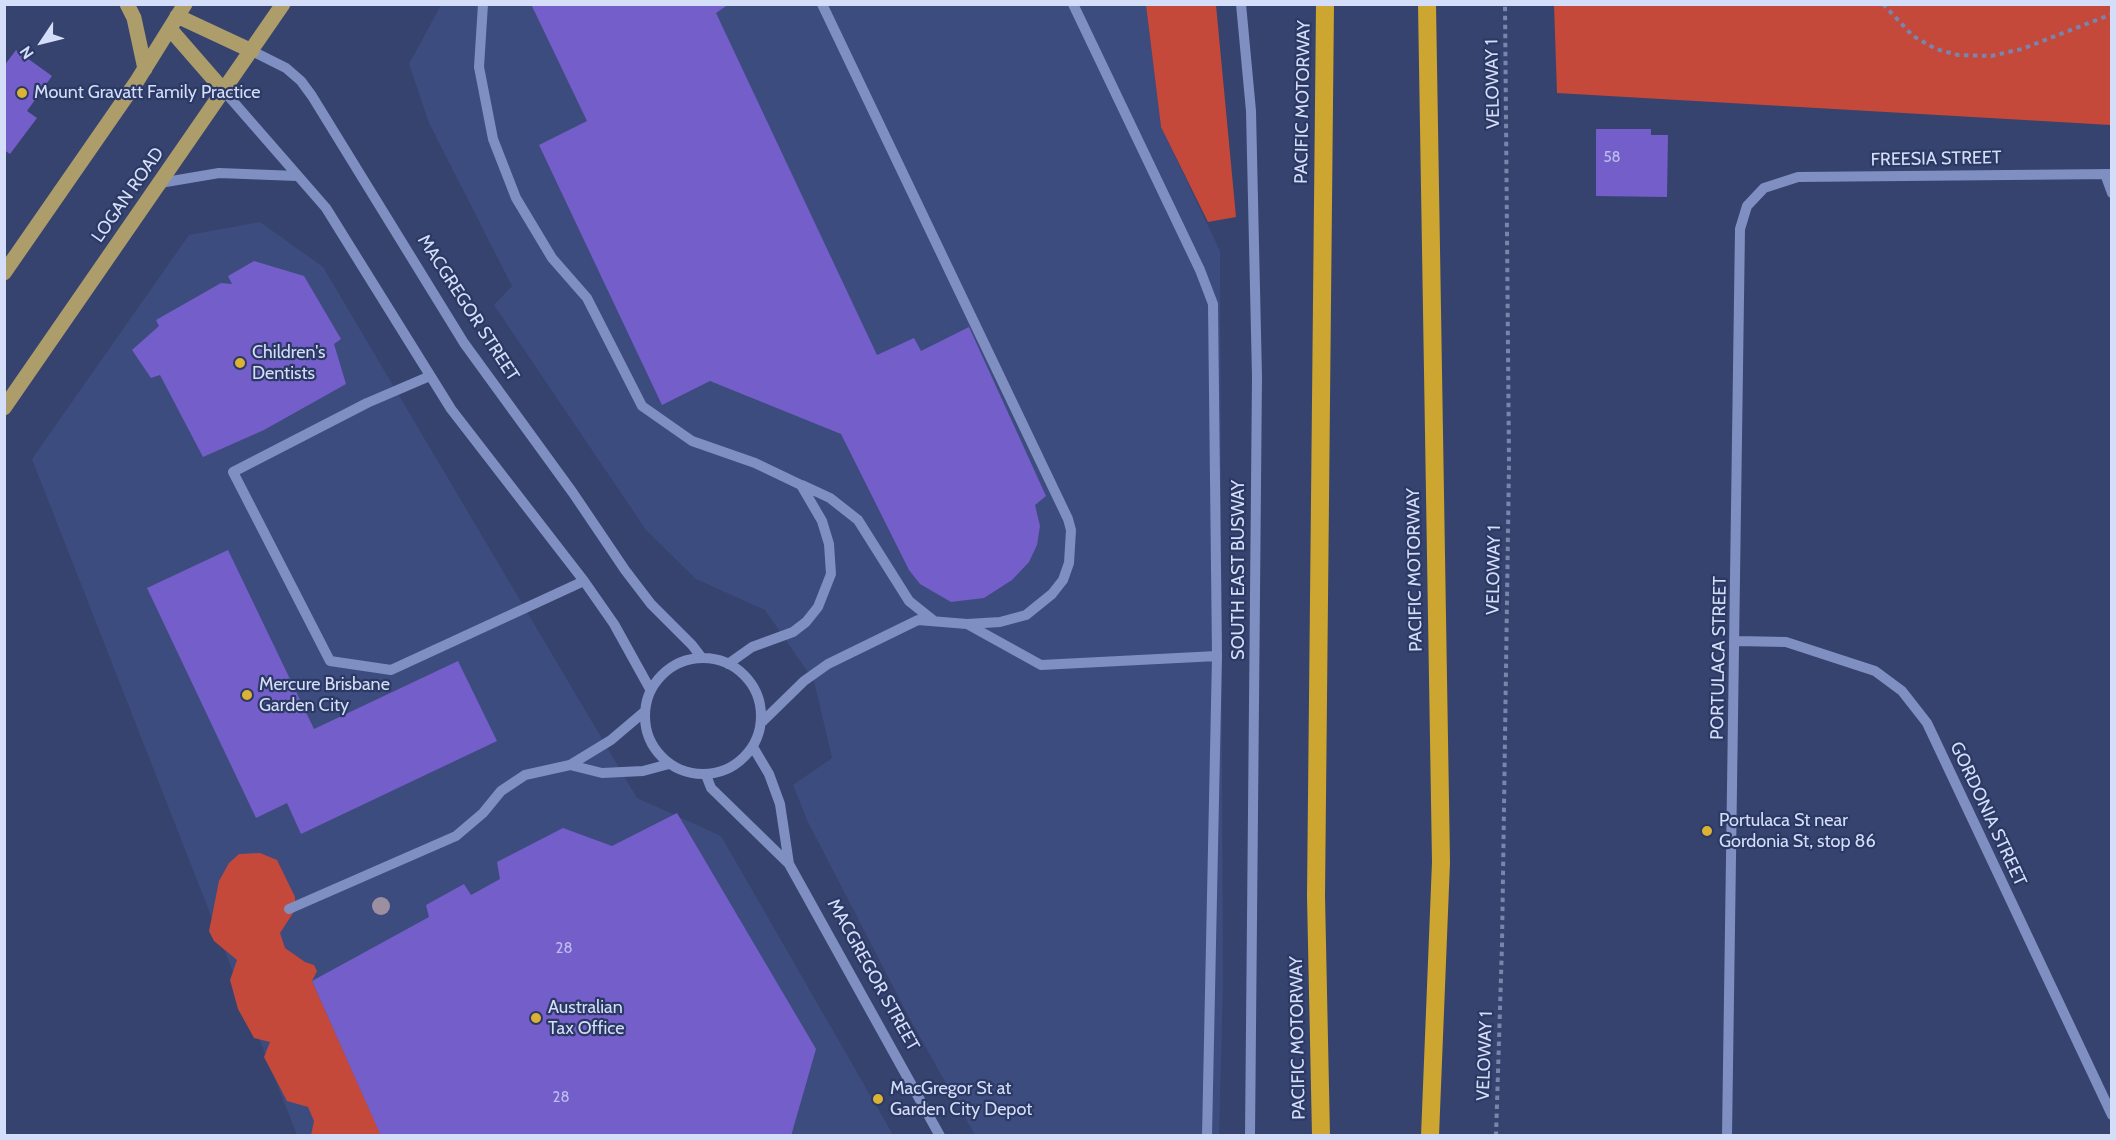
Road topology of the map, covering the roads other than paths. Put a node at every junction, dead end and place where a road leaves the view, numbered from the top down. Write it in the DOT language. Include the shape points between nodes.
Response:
graph roads {
  1 [pos="127,4"];
  2 [pos="284,4"];
  3 [pos="483,4"];
  4 [pos="822,4"];
  5 [pos="1073,4"];
  6 [pos="1240,4"];
  7 [pos="1325,4"];
  8 [pos="1427,4"];
  9 [pos="177,16"];
  10 [pos="252,51"];
  11 [pos="145,69"];
  12 [pos="224,91"];
  13 [pos="2108,174"];
  14 [pos="297,176"];
  15 [pos="160,183"];
  16 [pos="1764,188"];
  17 [pos="2112,193"];
  18 [pos="4,273"];
  19 [pos="430,376"];
  20 [pos="4,408"];
  21 [pos="801,485"];
  22 [pos="584,581"];
  23 [pos="934,621"];
  24 [pos="967,624"];
  25 [pos="1736,642"];
  26 [pos="1216,656"];
  27 [pos="702,658"];
  28 [pos="728,664"];
  29 [pos="650,689"];
  30 [pos="644,712"];
  31 [pos="761,723"];
  32 [pos="753,747"];
  33 [pos="669,764"];
  34 [pos="570,765"];
  35 [pos="706,776"];
  36 [pos="789,864"];
  37 [pos="289,909"];
  38 [pos="2112,1116"];
  39 [pos="940,1136"];
  40 [pos="1207,1136"];
  41 [pos="1250,1136"];
  42 [pos="1321,1136"];
  43 [pos="1430,1136"];
  44 [pos="1727,1136"];
  1 -- 11 [label="main road" via="134,18"];
  2 -- 10 [label="main road, LOGAN ROAD"];
  3 -- 21 [label="street" via="479,67 493,139 516,198 552,258 586,298 642,406 692,441 755,463"];
  4 -- 24 [label="street" via="1071,530 1069,563 1052,594 1026,615"];
  5 -- 26 [label="street" via="1213,304"];
  6 -- 41 [label="street, SOUTH EAST BUSWAY" via="1251,111 1257,377"];
  7 -- 42 [label="highway, PACIFIC MOTORWAY" via="1316,884"];
  8 -- 43 [label="highway, PACIFIC MOTORWAY" via="1441,862"];
  9 -- 10 [label="main road, MACGREGOR STREET"];
  9 -- 11 [label="main road"];
  9 -- 12 [label="main road"];
  10 -- 12 [label="main road, LOGAN ROAD"];
  10 -- 27 [label="street, MACGREGOR STREET" via="286,68 301,81 464,343 631,578"];
  11 -- 18 [label="main road"];
  12 -- 14 [label="street"];
  12 -- 15 [label="main road, LOGAN ROAD"];
  13 -- 16 [label="street, FREESIA STREET" via="1798,177"];
  13 -- 17 [label="street"];
  14 -- 15 [label="street" via="219,173"];
  14 -- 19 [label="street" via="347,239"];
  15 -- 20 [label="main road, LOGAN ROAD"];
  16 -- 25 [label="street, PORTULACA STREET" via="1747,206 1740,229"];
  19 -- 22 [label="street" via="484,453"];
  19 -- 22 [label="street" via="233,472 330,661 391,670"];
  21 -- 23 [label="street" via="830,498 858,520 909,601"];
  21 -- 28 [label="street" via="830,544 831,574 818,607 792,632 752,647"];
  22 -- 29 [label="street" via="614,624"];
  23 -- 24 [label="street"];
  23 -- 31 [label="street" via="918,620 828,664 804,681"];
  24 -- 26 [label="street" via="1041,665"];
  25 -- 38 [label="street, GORDONIA STREET" via="1786,642 1875,671 1908,699 1927,723"];
  25 -- 44 [label="street, PORTULACA STREET"];
  26 -- 40 [label="street"];
  27 -- 28 [label="street"];
  27 -- 29 [label="street" via="672,666"];
  28 -- 31 [label="street" via="754,688"];
  29 -- 30 [label="street"];
  30 -- 33 [label="street" via="646,732 654,750"];
  30 -- 34 [label="street" via="611,740"];
  31 -- 32 [label="street"];
  32 -- 35 [label="street" via="725,771"];
  32 -- 36 [label="street, MACGREGOR STREET" via="780,804"];
  33 -- 34 [label="street" via="643,771 602,773"];
  33 -- 35 [label="street" via="686,773"];
  34 -- 37 [label="street" via="525,775 501,791 456,836"];
  35 -- 36 [label="street, MACGREGOR STREET" via="711,788"];
  36 -- 39 [label="street, MACGREGOR STREET"];
}
